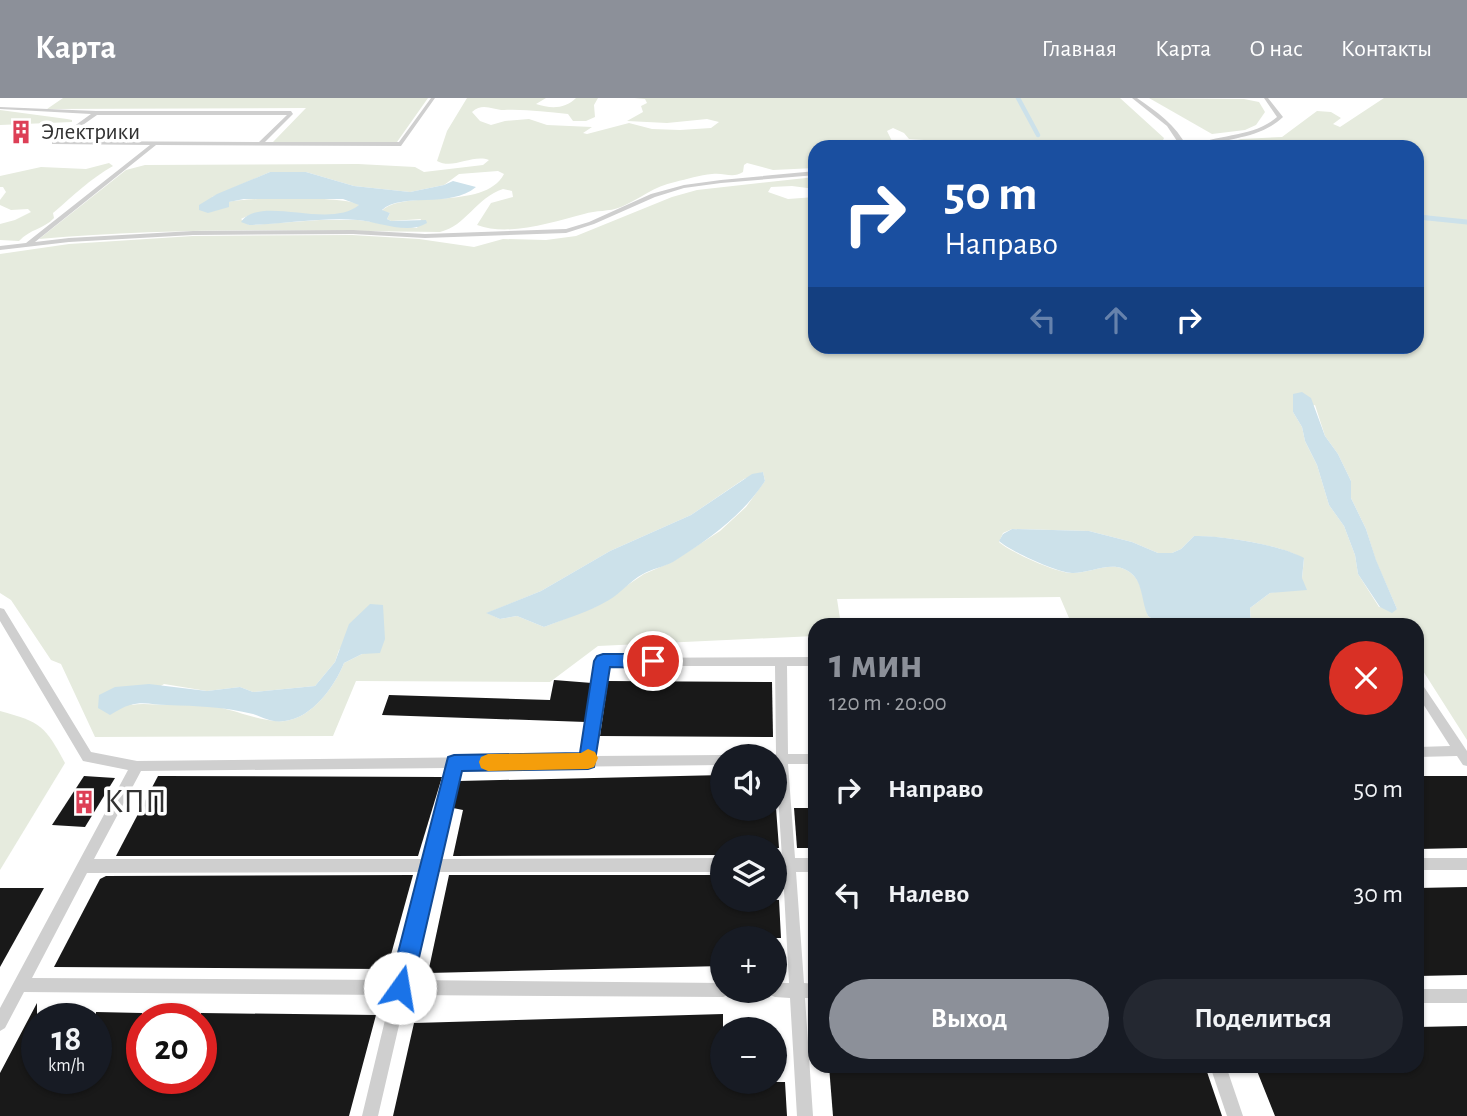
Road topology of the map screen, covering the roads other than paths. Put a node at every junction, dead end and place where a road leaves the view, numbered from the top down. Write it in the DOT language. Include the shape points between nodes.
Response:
graph roads {
  1 [pos="433,98"];
  2 [pos="1135,98"];
  3 [pos="1266,98"];
  4 [pos="0,108"];
  5 [pos="96,113"];
  6 [pos="1181,140"];
  7 [pos="1214,140"];
  8 [pos="153,144"];
  9 [pos="260,144"];
  10 [pos="808,174"];
  11 [pos="24,247"];
  12 [pos="0,248"];
  13 [pos="0,612"];
  14 [pos="781,662"];
  15 [pos="808,662"];
  16 [pos="1424,696"];
  17 [pos="779,744"];
  18 [pos="1424,753"];
  19 [pos="1463,756"];
  20 [pos="787,759"];
  21 [pos="808,759"];
  22 [pos="710,760"];
  23 [pos="588,761"];
  24 [pos="454,763"];
  25 [pos="138,766"];
  26 [pos="1424,864"];
  27 [pos="1467,864"];
  28 [pos="710,865"];
  29 [pos="787,865"];
  30 [pos="808,865"];
  31 [pos="84,866"];
  32 [pos="429,866"];
  33 [pos="787,907"];
  34 [pos="20,985"];
  35 [pos="400,988"];
  36 [pos="710,990"];
  37 [pos="787,991"];
  38 [pos="797,991"];
  39 [pos="808,991"];
  40 [pos="1424,996"];
  41 [pos="1467,996"];
  42 [pos="0,1023"];
  43 [pos="1220,1073"];
  44 [pos="370,1116"];
  45 [pos="805,1116"];
  46 [pos="1235,1116"];
  1 -- 9 [label="lane" via="401,144"];
  2 -- 6 [label="lane" via="1169,124"];
  3 -- 7 [label="lane" via="1280,117 1276,122"];
  4 -- 5 [label="lane"];
  5 -- 8 [label="lane" via="54,143"];
  5 -- 9 [label="lane" via="291,113"];
  8 -- 9 [label="lane"];
  8 -- 11 [label="lane"];
  10 -- 11 [label="lane" via="664,192 566,232 425,236 193,233"];
  11 -- 12 [label="lane"];
  13 -- 25 [label="lane" via="87,757"];
  14 -- 15 [label="lane"];
  14 -- 17 [label="lane"];
  14 -- 23 [label="lane" via="603,661"];
  16 -- 19 [label="lane"];
  18 -- 19 [label="lane"];
  20 -- 21 [label="lane"];
  22 -- 23 [label="lane"];
  23 -- 24 [label="lane"];
  24 -- 25 [label="lane"];
  24 -- 32 [label="lane"];
  25 -- 31 [label="lane"];
  26 -- 27 [label="lane"];
  28 -- 32 [label="lane"];
  29 -- 30 [label="lane"];
  31 -- 32 [label="lane"];
  31 -- 34 [label="lane"];
  32 -- 35 [label="lane"];
  33 -- 38 [label="lane"];
  34 -- 35 [label="lane"];
  34 -- 42 [label="lane"];
  35 -- 36 [label="lane"];
  35 -- 44 [label="lane"];
  37 -- 38 [label="lane"];
  38 -- 39 [label="lane"];
  38 -- 45 [label="lane"];
  40 -- 41 [label="lane"];
  43 -- 46 [label="lane"];
}
